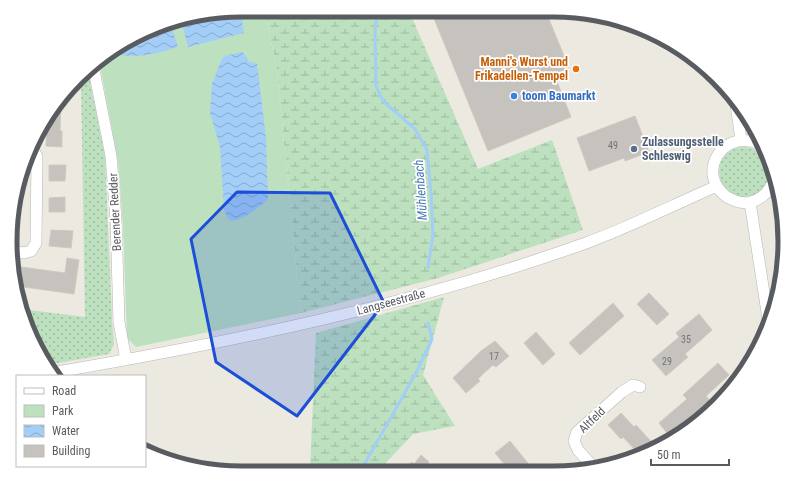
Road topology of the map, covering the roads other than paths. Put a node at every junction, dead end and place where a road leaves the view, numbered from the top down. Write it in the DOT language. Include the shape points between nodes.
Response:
graph roads {
  1 [pos="95,71"];
  2 [pos="737,113"];
  3 [pos="741,140"];
  4 [pos="755,142"];
  5 [pos="35,154"];
  6 [pos="717,186"];
  7 [pos="771,186"];
  8 [pos="750,202"];
  9 [pos="17,252"];
  10 [pos="767,311"];
  11 [pos="126,360"];
  12 [pos="58,371"];
  13 [pos="640,387"];
  14 [pos="590,463"];
  1 -- 11 [label="street, Berender Redder" via="111,156 119,322"];
  2 -- 3 [label="street"];
  3 -- 4 [label="street"];
  3 -- 6 [label="street" via="731,142 717,156 713,166"];
  5 -- 9 [label="street" via="36,243 31,251"];
  6 -- 8 [label="street" via="731,200"];
  6 -- 11 [label="street, Langseestraße" via="587,242 446,288 303,324"];
  7 -- 8 [label="street" via="767,193"];
  8 -- 10 [label="street"];
  11 -- 12 [label="street, Langseestraße"];
  13 -- 14 [label="street, Altfeld" via="633,385 622,392 577,432 574,441"];
}
